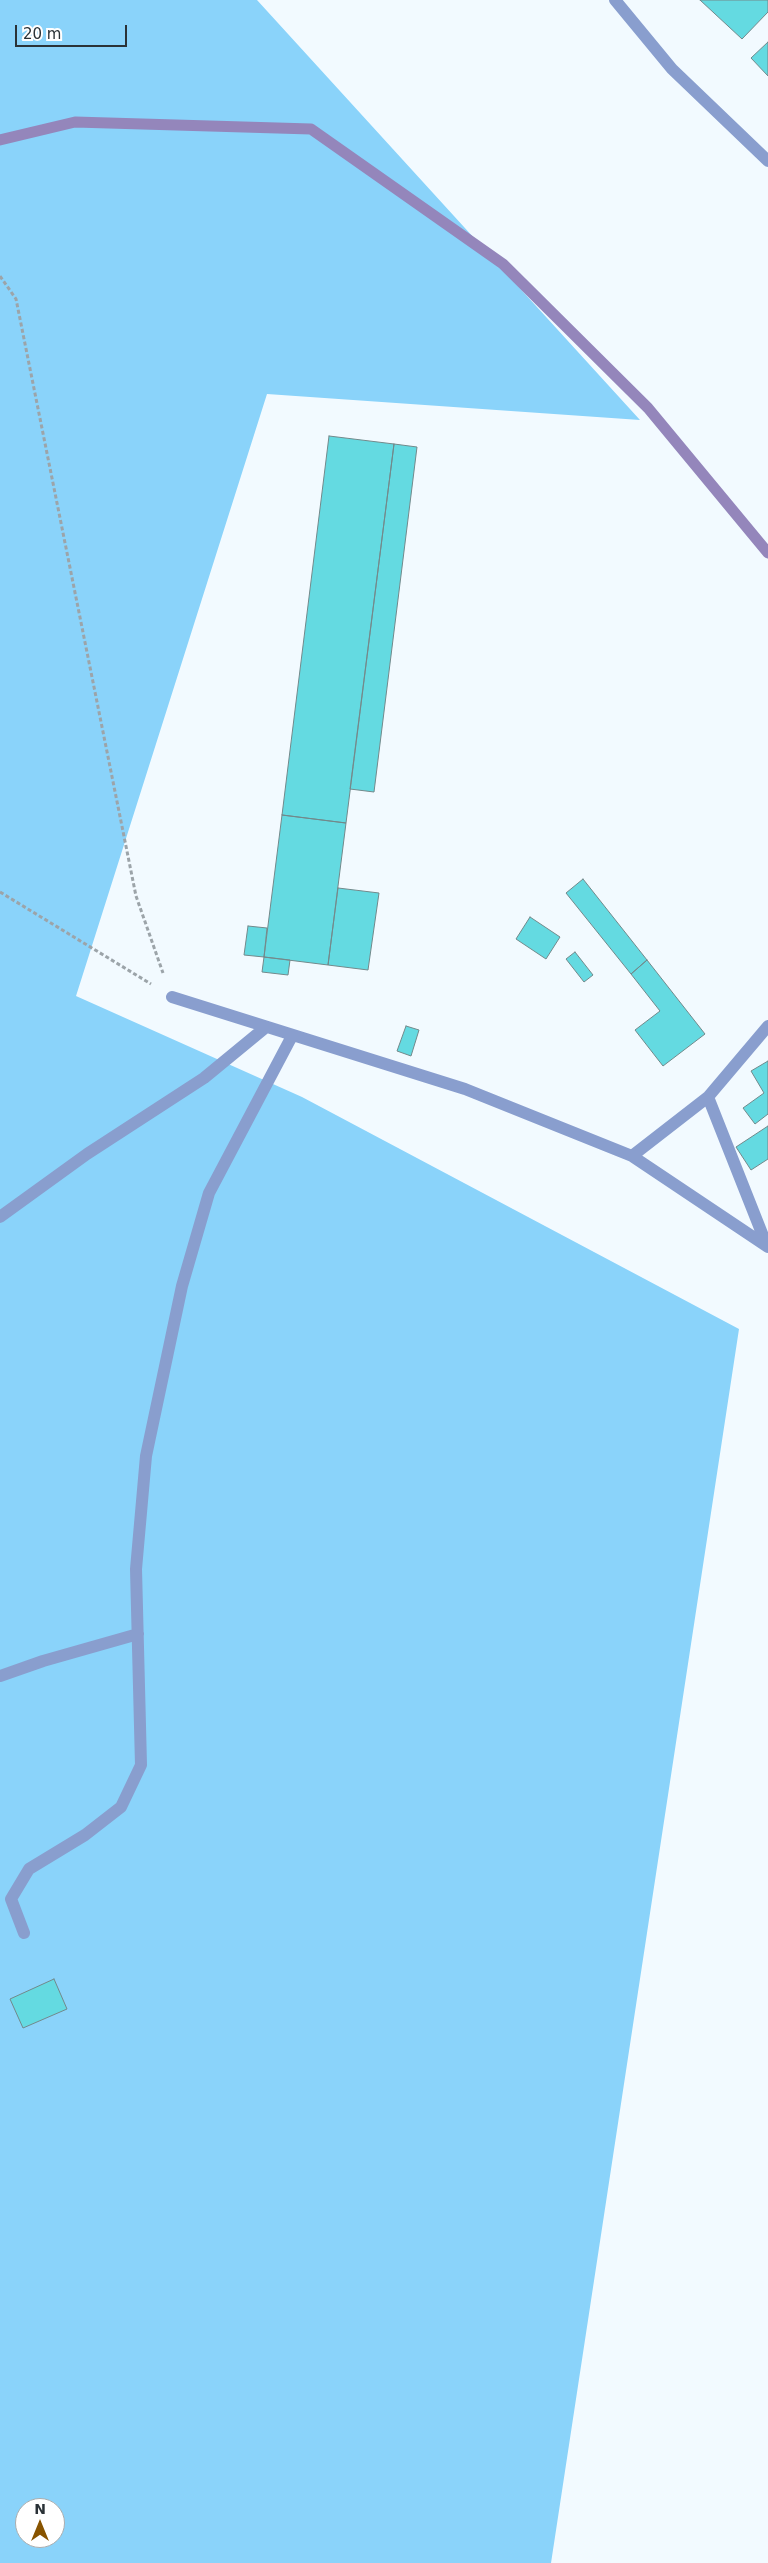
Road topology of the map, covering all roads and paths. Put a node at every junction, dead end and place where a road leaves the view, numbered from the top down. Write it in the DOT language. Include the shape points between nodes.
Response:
graph roads {
  1 [pos="615,0"];
  2 [pos="768,161"];
  3 [pos="0,276"];
  4 [pos="0,892"];
  5 [pos="172,997"];
  6 [pos="768,1026"];
  7 [pos="266,1027"];
  8 [pos="292,1036"];
  9 [pos="708,1097"];
  10 [pos="632,1156"];
  11 [pos="0,1217"];
  12 [pos="767,1246"];
  13 [pos="138,1634"];
  14 [pos="0,1676"];
  15 [pos="24,1932"];
  1 -- 2 [label="street" via="667,63"];
  3 -- 5 [label="path" via="16,299 136,896"];
  4 -- 5 [label="path"];
  5 -- 7 [label="street"];
  6 -- 9 [label="street"];
  7 -- 8 [label="street"];
  7 -- 11 [label="street" via="204,1078 87,1154"];
  8 -- 10 [label="street" via="465,1089"];
  8 -- 13 [label="street" via="210,1194 182,1286 146,1456 136,1569"];
  9 -- 10 [label="street"];
  9 -- 12 [label="street"];
  10 -- 12 [label="street"];
  13 -- 14 [label="street"];
  13 -- 15 [label="street" via="141,1765 121,1807 85,1835 29,1869 12,1899"];
}
